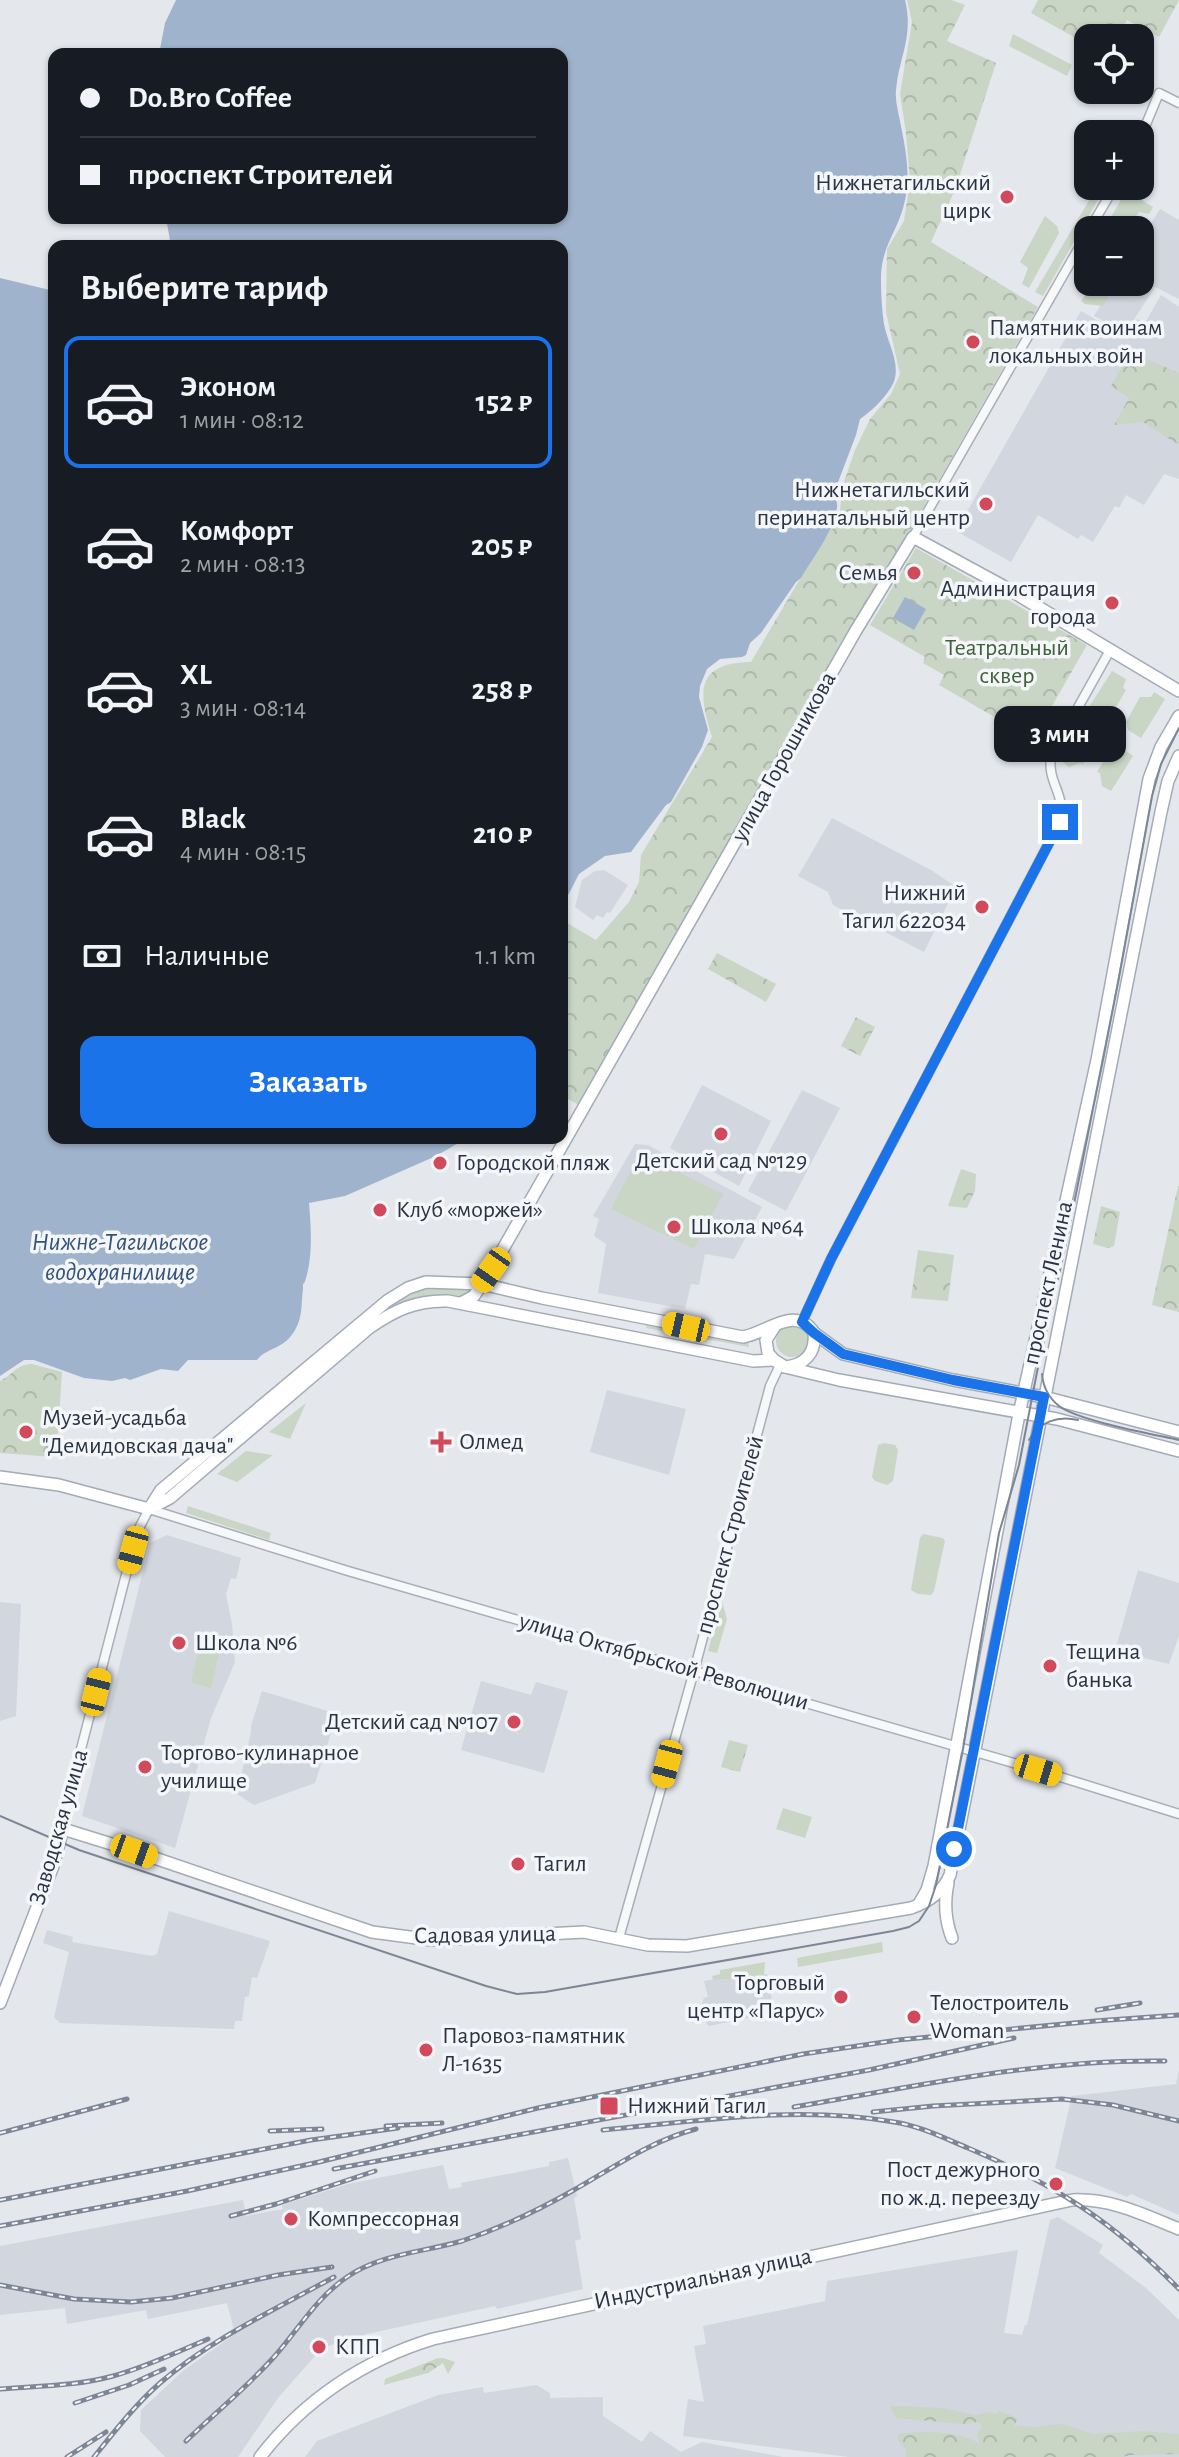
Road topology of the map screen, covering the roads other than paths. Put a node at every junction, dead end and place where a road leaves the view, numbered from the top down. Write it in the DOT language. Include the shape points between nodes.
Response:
graph roads {
  1 [pos="1179,103"];
  2 [pos="1148,120"];
  3 [pos="1074,255"];
  4 [pos="913,537"];
  5 [pos="1109,652"];
  6 [pos="1179,691"];
  7 [pos="1179,716"];
  8 [pos="1179,756"];
  9 [pos="568,1136"];
  10 [pos="563,1144"];
  11 [pos="482,1284"];
  12 [pos="461,1303"];
  13 [pos="802,1322"];
  14 [pos="775,1326"];
  15 [pos="814,1333"];
  16 [pos="780,1364"];
  17 [pos="1023,1393"];
  18 [pos="1044,1397"];
  19 [pos="1019,1414"];
  20 [pos="1040,1416"];
  21 [pos="1179,1432"];
  22 [pos="1179,1451"];
  23 [pos="0,1477"];
  24 [pos="149,1509"];
  25 [pos="694,1671"];
  26 [pos="956,1747"];
  27 [pos="973,1751"];
  28 [pos="1179,1814"];
  29 [pos="63,1829"];
  30 [pos="950,1875"];
  31 [pos="919,1905"];
  32 [pos="619,1938"];
  33 [pos="952,1938"];
  34 [pos="0,2003"];
  35 [pos="1179,2229"];
  36 [pos="260,2457"];
  1 -- 2 [label="street" via="1159,93"];
  3 -- 4 [label="street, улица Горошникова"];
  4 -- 5 [label="main road"];
  4 -- 9 [label="main road, улица Горошникова"];
  5 -- 6 [label="main road"];
  5 -- 13 [label="street" via="1051,756 1050,773 1063,808 1060,822"];
  7 -- 17 [label="main road, проспект Ленина" via="1149,779 1097,1060"];
  8 -- 18 [label="main road, проспект Ленина" via="1161,812"];
  10 -- 11 [label="main road, улица Горошникова"];
  11 -- 12 [label="main road, улица Горошникова"];
  11 -- 14 [label="main road" via="737,1336"];
  11 -- 24 [label="main road, Заводская улица" via="433,1281 387,1301 161,1490"];
  12 -- 16 [label="main road"];
  12 -- 24 [label="main road" via="431,1300 389,1314 170,1498"];
  13 -- 14 [label="main road" via="793,1319"];
  13 -- 15 [label="main road"];
  14 -- 16 [label="main road" via="766,1340 768,1353"];
  15 -- 16 [label="main road" via="808,1358 794,1366"];
  15 -- 17 [label="main road" via="843,1354"];
  16 -- 19 [label="main road"];
  16 -- 25 [label="street, проспект Строителей"];
  17 -- 18 [label="main road"];
  17 -- 19 [label="main road, проспект Ленина"];
  18 -- 20 [label="main road, проспект Ленина"];
  18 -- 21 [label="main road"];
  19 -- 20 [label="main road"];
  19 -- 26 [label="main road, проспект Ленина"];
  20 -- 22 [label="main road"];
  20 -- 27 [label="main road, проспект Ленина"];
  23 -- 24 [label="main road" via="59,1485"];
  24 -- 25 [label="street, улица Октябрьской Революции"];
  24 -- 29 [label="street, Заводская улица" via="137,1532"];
  25 -- 26 [label="street, улица Октябрьской Революции"];
  25 -- 32 [label="street, проспект Строителей"];
  26 -- 27 [label="street, улица Октябрьской Революции"];
  26 -- 31 [label="main road, проспект Ленина" via="932,1875"];
  27 -- 28 [label="street, улица Октябрьской Революции"];
  27 -- 30 [label="main road, проспект Ленина"];
  29 -- 32 [label="main road, Садовая улица" via="372,1932 432,1940 584,1932"];
  29 -- 34 [label="main road, Заводская улица"];
  30 -- 31 [label="main road"];
  30 -- 33 [label="main road, проспект Ленина" via="945,1903"];
  31 -- 32 [label="main road, Садовая улица" via="687,1946"];
  35 -- 36 [label="main road, Индустриальная улица" via="1109,2202 1072,2200 448,2336 393,2353 338,2384 305,2408"];
}
